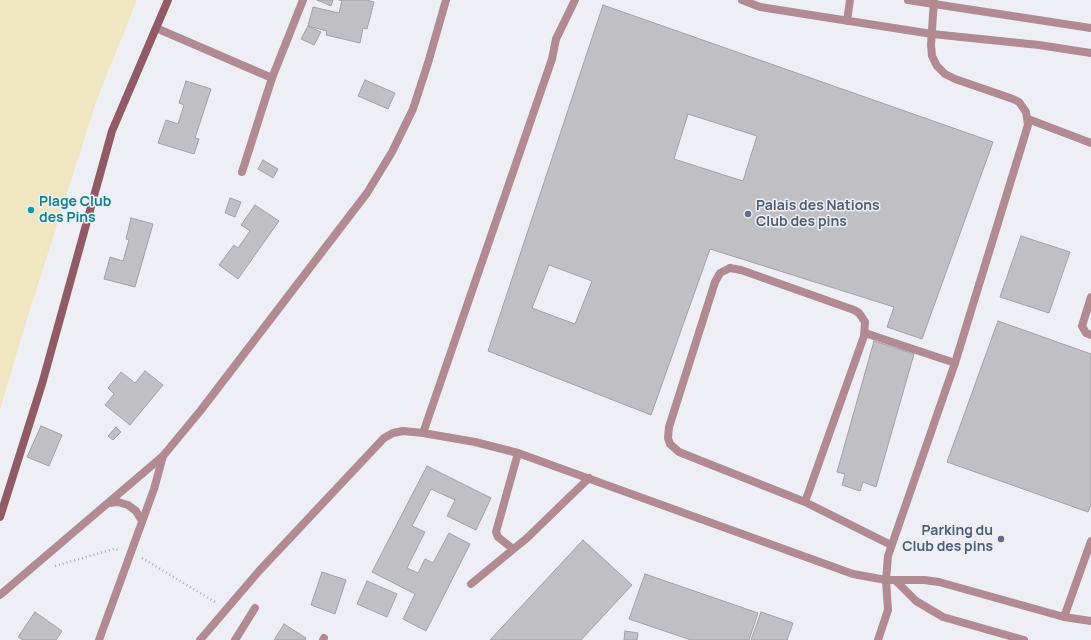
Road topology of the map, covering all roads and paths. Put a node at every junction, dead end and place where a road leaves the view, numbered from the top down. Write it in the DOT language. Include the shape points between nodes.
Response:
graph roads {
  1 [pos="168,0"];
  2 [pos="303,0"];
  3 [pos="446,0"];
  4 [pos="575,0"];
  5 [pos="742,0"];
  6 [pos="850,0"];
  7 [pos="908,0"];
  8 [pos="934,2"];
  9 [pos="847,21"];
  10 [pos="156,28"];
  11 [pos="1091,28"];
  12 [pos="932,34"];
  13 [pos="1091,53"];
  14 [pos="272,78"];
  15 [pos="1028,119"];
  16 [pos="1091,142"];
  17 [pos="242,172"];
  18 [pos="1091,297"];
  19 [pos="865,333"];
  20 [pos="1091,335"];
  21 [pos="955,364"];
  22 [pos="423,432"];
  23 [pos="518,453"];
  24 [pos="163,456"];
  25 [pos="589,478"];
  26 [pos="805,502"];
  27 [pos="109,503"];
  28 [pos="0,517"];
  29 [pos="142,521"];
  30 [pos="1091,541"];
  31 [pos="891,546"];
  32 [pos="513,549"];
  33 [pos="886,580"];
  34 [pos="896,580"];
  35 [pos="471,584"];
  36 [pos="0,595"];
  37 [pos="255,608"];
  38 [pos="1064,617"];
  39 [pos="1091,621"];
  40 [pos="99,640"];
  41 [pos="200,640"];
  42 [pos="235,640"];
  43 [pos="878,640"];
  44 [pos="1024,640"];
  1 -- 10 [label="main road"];
  2 -- 14 [label="street"];
  3 -- 24 [label="street" via="413,109 392,152 367,193"];
  4 -- 22 [label="street" via="556,39 552,59"];
  5 -- 9 [label="street" via="760,7"];
  6 -- 9 [label="street"];
  7 -- 8 [label="street"];
  8 -- 11 [label="street"];
  8 -- 12 [label="street"];
  9 -- 12 [label="street"];
  10 -- 14 [label="street"];
  10 -- 28 [label="main road" via="112,131 42,384"];
  12 -- 13 [label="street"];
  12 -- 15 [label="street" via="932,56 945,74 1014,99 1023,107"];
  14 -- 17 [label="street"];
  15 -- 16 [label="street"];
  15 -- 21 [label="street"];
  18 -- 20 [label="street" via="1082,326 1086,333"];
  19 -- 21 [label="street"];
  19 -- 26 [label="street"];
  19 -- 26 [label="street" via="865,322 854,310 741,270 725,270 715,282 669,427 670,444 679,452"];
  21 -- 31 [label="street"];
  22 -- 23 [label="street"];
  22 -- 41 [label="street" via="403,431 384,438 259,571"];
  23 -- 25 [label="street"];
  23 -- 32 [label="street" via="496,532 498,537"];
  24 -- 27 [label="street"];
  24 -- 29 [label="street"];
  25 -- 32 [label="street"];
  25 -- 33 [label="street" via="853,574"];
  26 -- 31 [label="street"];
  27 -- 29 [label="street" via="128,505 136,511"];
  27 -- 36 [label="street"];
  29 -- 40 [label="street"];
  30 -- 38 [label="street"];
  31 -- 33 [label="street"];
  32 -- 35 [label="street"];
  33 -- 34 [label="street"];
  33 -- 43 [label="street" via="888,610"];
  34 -- 38 [label="street" via="939,582"];
  34 -- 44 [label="street" via="916,601 943,617"];
  37 -- 42 [label="street"];
  38 -- 39 [label="street"];
}
